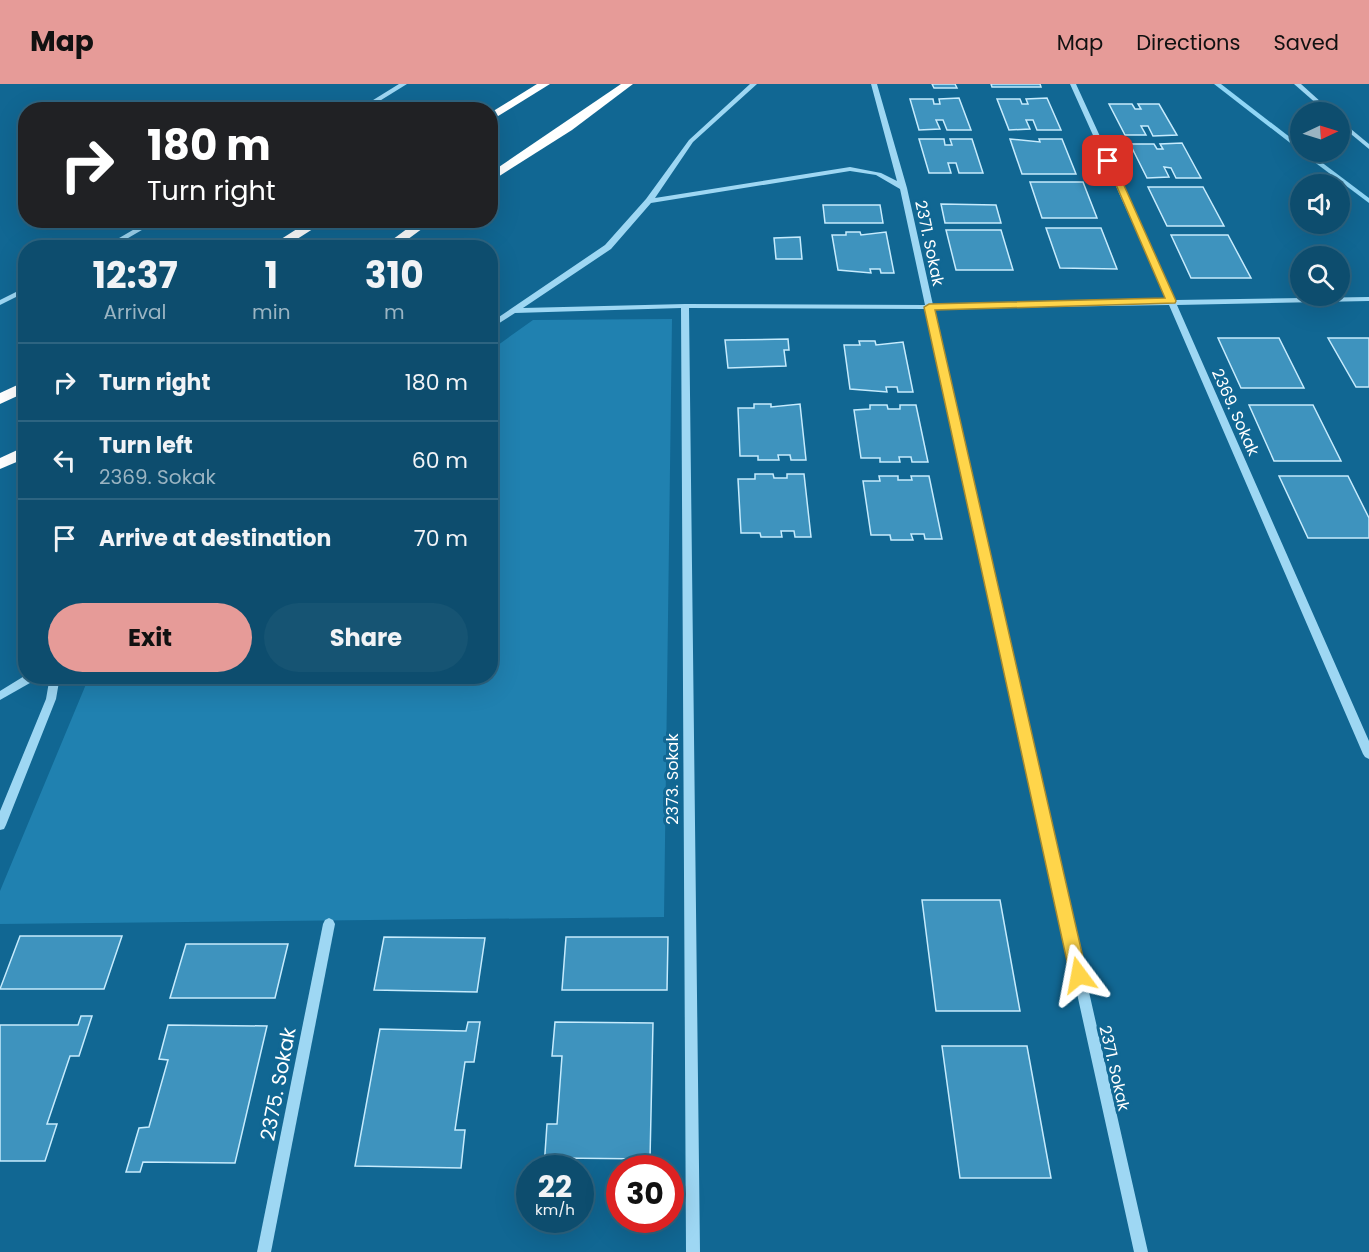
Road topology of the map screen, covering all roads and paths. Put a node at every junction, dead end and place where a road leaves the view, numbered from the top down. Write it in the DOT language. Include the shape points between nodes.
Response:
graph roads {
  1 [pos="404,84"];
  2 [pos="545,84"];
  3 [pos="628,84"];
  4 [pos="754,84"];
  5 [pos="874,84"];
  6 [pos="1073,84"];
  7 [pos="1297,84"];
  8 [pos="374,102"];
  9 [pos="1318,102"];
  10 [pos="498,113"];
  11 [pos="1350,131"];
  12 [pos="1369,147"];
  13 [pos="498,174"];
  14 [pos="903,188"];
  15 [pos="649,201"];
  16 [pos="141,228"];
  17 [pos="307,228"];
  18 [pos="416,228"];
  19 [pos="120,240"];
  20 [pos="287,240"];
  21 [pos="399,240"];
  22 [pos="18,294"];
  23 [pos="1369,299"];
  24 [pos="1171,301"];
  25 [pos="0,303"];
  26 [pos="685,306"];
  27 [pos="929,307"];
  28 [pos="514,312"];
  29 [pos="498,322"];
  30 [pos="18,390"];
  31 [pos="0,399"];
  32 [pos="18,455"];
  33 [pos="0,464"];
  34 [pos="20,684"];
  35 [pos="54,684"];
  36 [pos="0,696"];
  37 [pos="1369,754"];
  38 [pos="0,825"];
  39 [pos="329,924"];
  40 [pos="264,1252"];
  41 [pos="693,1252"];
  42 [pos="1141,1252"];
  1 -- 8 [label="street"];
  2 -- 10 [label="highway"];
  3 -- 13 [label="highway"];
  4 -- 15 [label="street" via="691,141"];
  5 -- 14 [label="street, 2371. Sokak"];
  6 -- 24 [label="street, 2369. Sokak"];
  7 -- 9 [label="street"];
  11 -- 12 [label="street"];
  14 -- 15 [label="street" via="874,171 850,169"];
  14 -- 27 [label="street, 2371. Sokak"];
  15 -- 28 [label="street" via="608,247"];
  16 -- 19 [label="street"];
  17 -- 20 [label="highway"];
  18 -- 21 [label="highway"];
  22 -- 25 [label="street"];
  23 -- 24 [label="street"];
  24 -- 27 [label="street"];
  24 -- 37 [label="street, 2369. Sokak"];
  26 -- 27 [label="street"];
  26 -- 28 [label="street"];
  26 -- 41 [label="street, 2373. Sokak"];
  27 -- 42 [label="street, 2371. Sokak"];
  28 -- 29 [label="street"];
  30 -- 31 [label="highway"];
  32 -- 33 [label="highway"];
  34 -- 36 [label="street"];
  35 -- 38 [label="street"];
  39 -- 40 [label="street, 2375. Sokak"];
}
